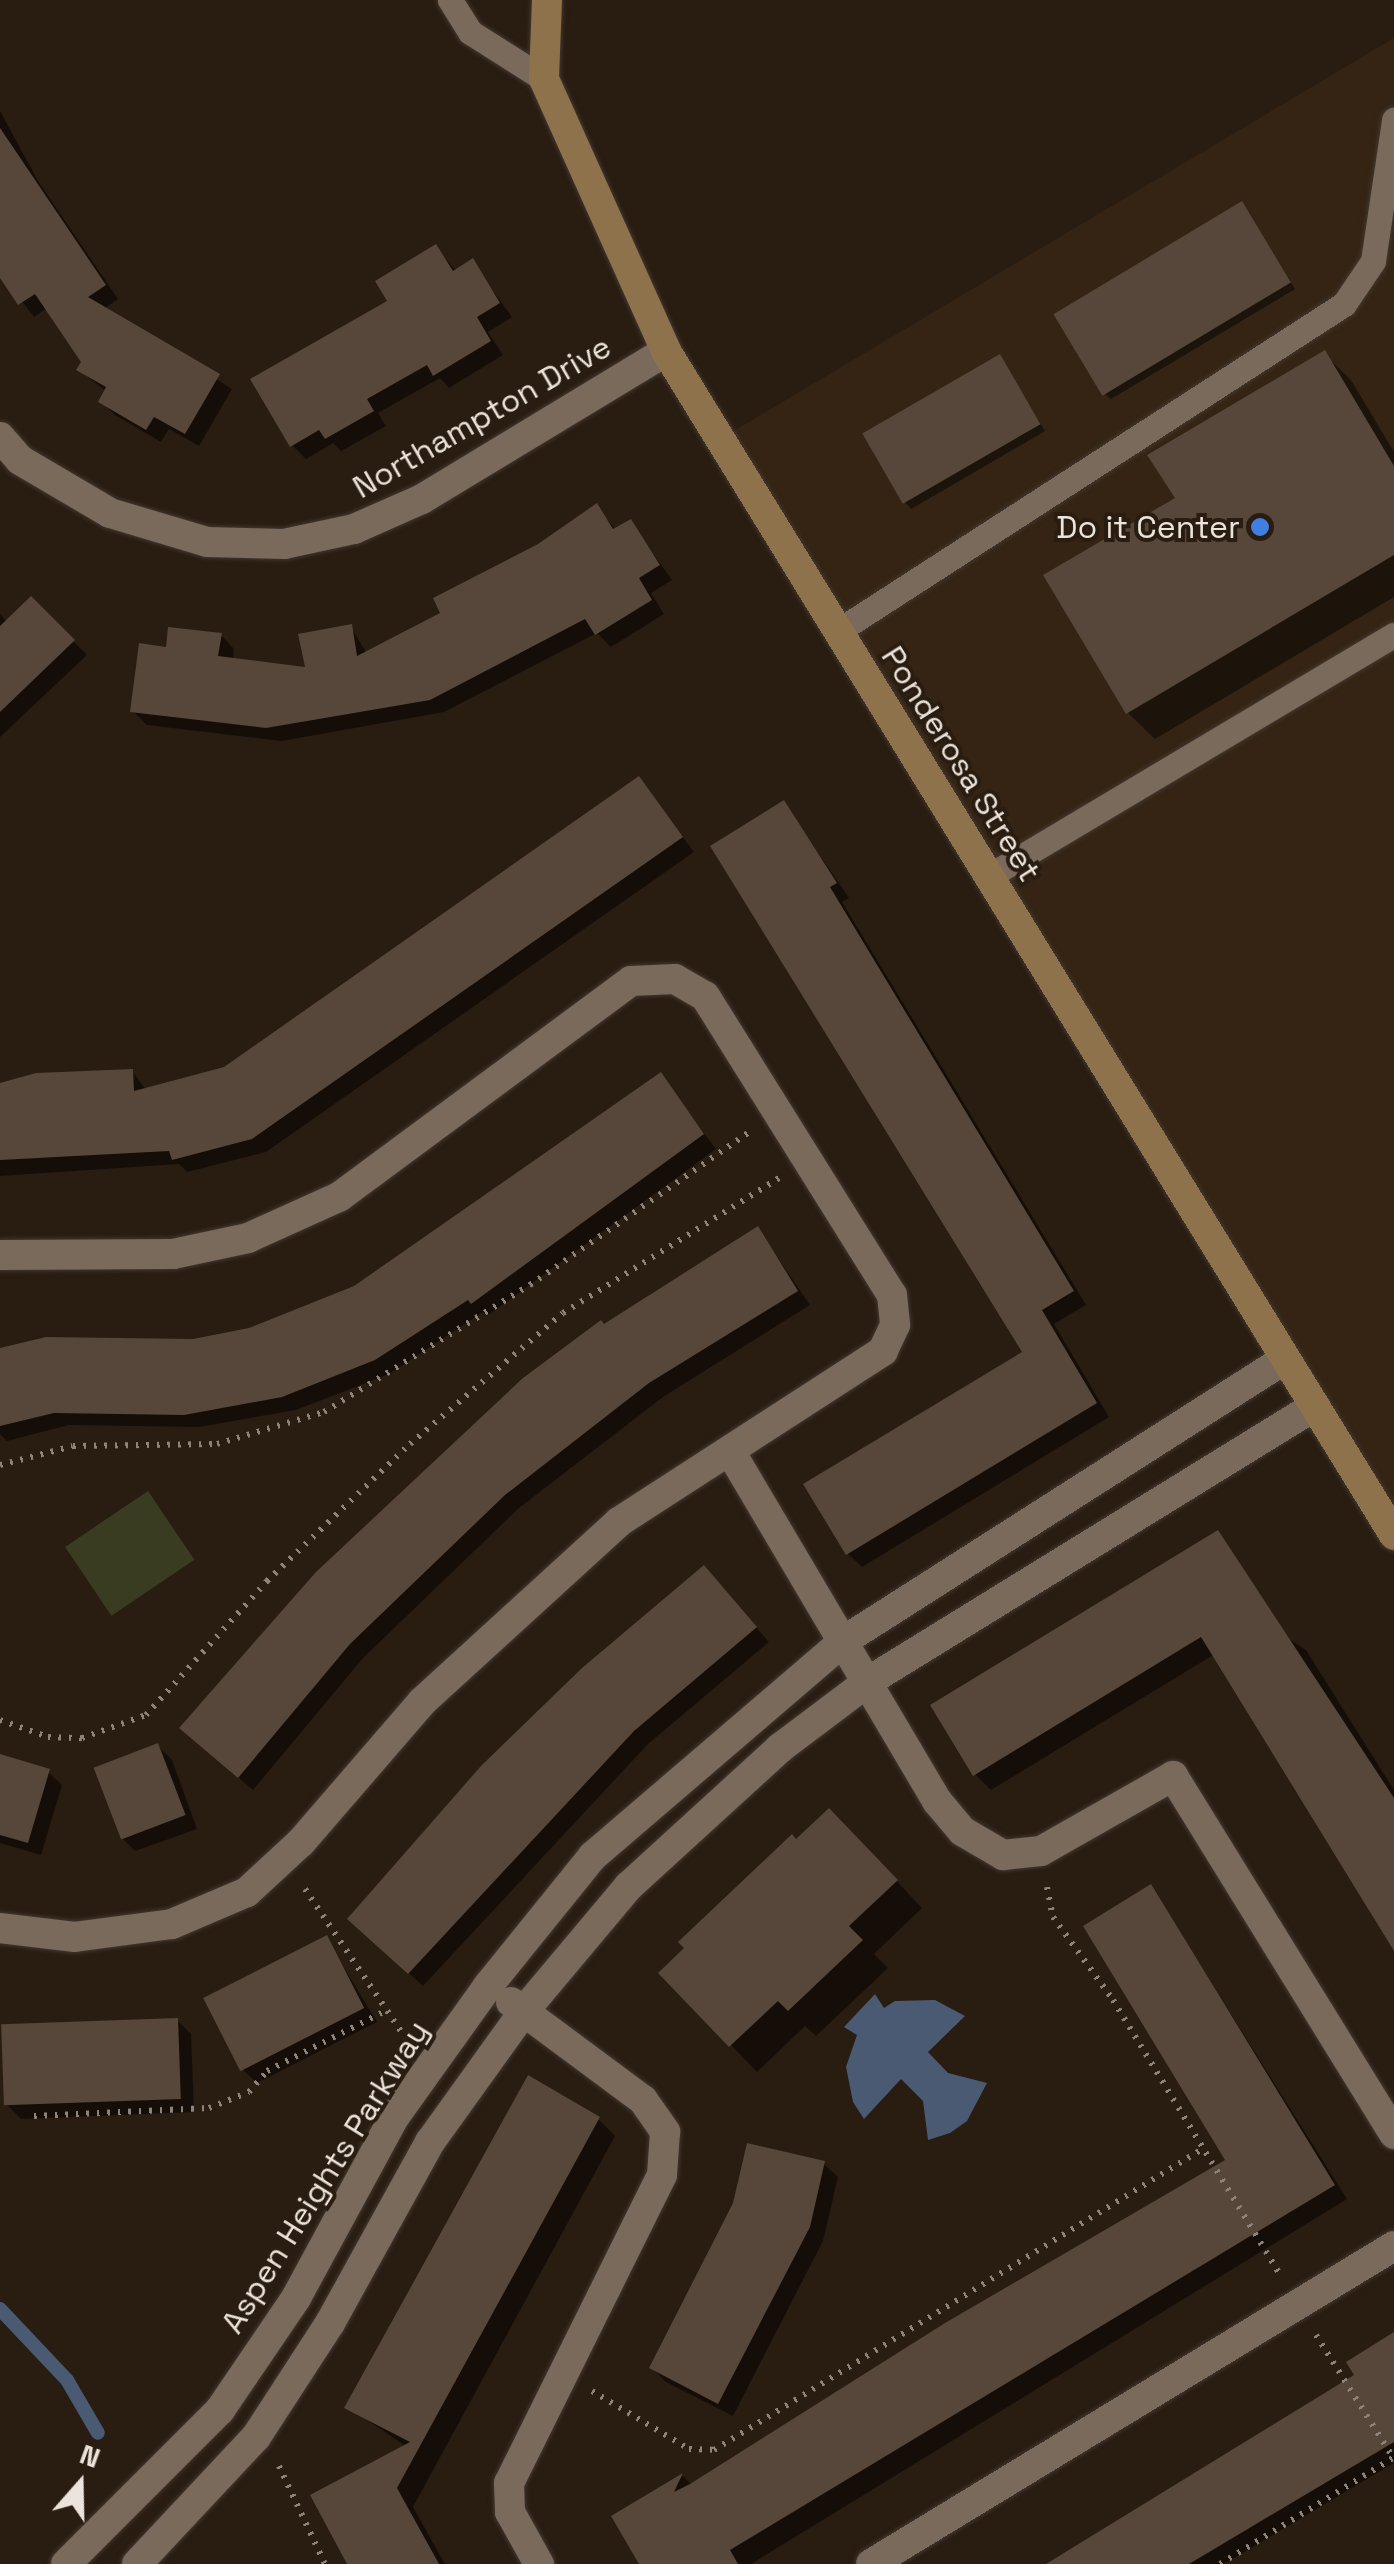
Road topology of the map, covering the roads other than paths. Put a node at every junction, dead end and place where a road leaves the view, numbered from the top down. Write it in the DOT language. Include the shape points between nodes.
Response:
graph roads {
  1 [pos="450,0"];
  2 [pos="547,0"];
  3 [pos="544,79"];
  4 [pos="1394,120"];
  5 [pos="1387,197"];
  6 [pos="666,351"];
  7 [pos="7,458"];
  8 [pos="838,631"];
  9 [pos="1394,635"];
  10 [pos="989,876"];
  11 [pos="0,1256"];
  12 [pos="1285,1359"];
  13 [pos="1315,1406"];
  14 [pos="730,1451"];
  15 [pos="1394,1536"];
  16 [pos="845,1640"];
  17 [pos="869,1681"];
  18 [pos="0,1928"];
  19 [pos="488,1986"];
  20 [pos="524,2011"];
  21 [pos="1394,2134"];
  22 [pos="1394,2246"];
  23 [pos="66,2564"];
  24 [pos="137,2564"];
  25 [pos="539,2564"];
  26 [pos="871,2564"];
  1 -- 3 [label="lane" via="470,32"];
  2 -- 3 [label="street, Ponderosa Street"];
  3 -- 6 [label="street, Ponderosa Street"];
  4 -- 5 [label="lane"];
  5 -- 8 [label="lane" via="1374,262 1344,304"];
  6 -- 7 [label="street, Northampton Drive" via="422,499 354,529 284,544 207,542 110,513"];
  6 -- 8 [label="street, Ponderosa Street"];
  8 -- 10 [label="street, Ponderosa Street"];
  9 -- 10 [label="lane"];
  10 -- 12 [label="street, Ponderosa Street"];
  11 -- 14 [label="street" via="173,1254 248,1238 338,1197 631,980 674,979 705,996 892,1295 895,1325 883,1350"];
  12 -- 13 [label="street, Ponderosa Street"];
  12 -- 16 [label="street, Aspen Heights Parkway"];
  13 -- 15 [label="street, Ponderosa Street"];
  13 -- 17 [label="street"];
  14 -- 16 [label="street"];
  14 -- 18 [label="street" via="619,1522 422,1702 247,1892 172,1924 75,1936"];
  16 -- 17 [label="street"];
  16 -- 19 [label="street, Aspen Heights Parkway" via="593,1856"];
  17 -- 20 [label="street" via="780,1748 630,1886"];
  17 -- 21 [label="street" via="937,1801 962,1831 1003,1854 1041,1851 1173,1776"];
  19 -- 20 [label="street"];
  19 -- 23 [label="street, Aspen Heights Parkway" via="395,2116 296,2298 220,2410"];
  20 -- 24 [label="street" via="430,2142 330,2322 256,2438"];
  20 -- 25 [label="street" via="643,2100 665,2132 662,2175 509,2483 510,2512"];
  22 -- 26 [label="street"];
}
